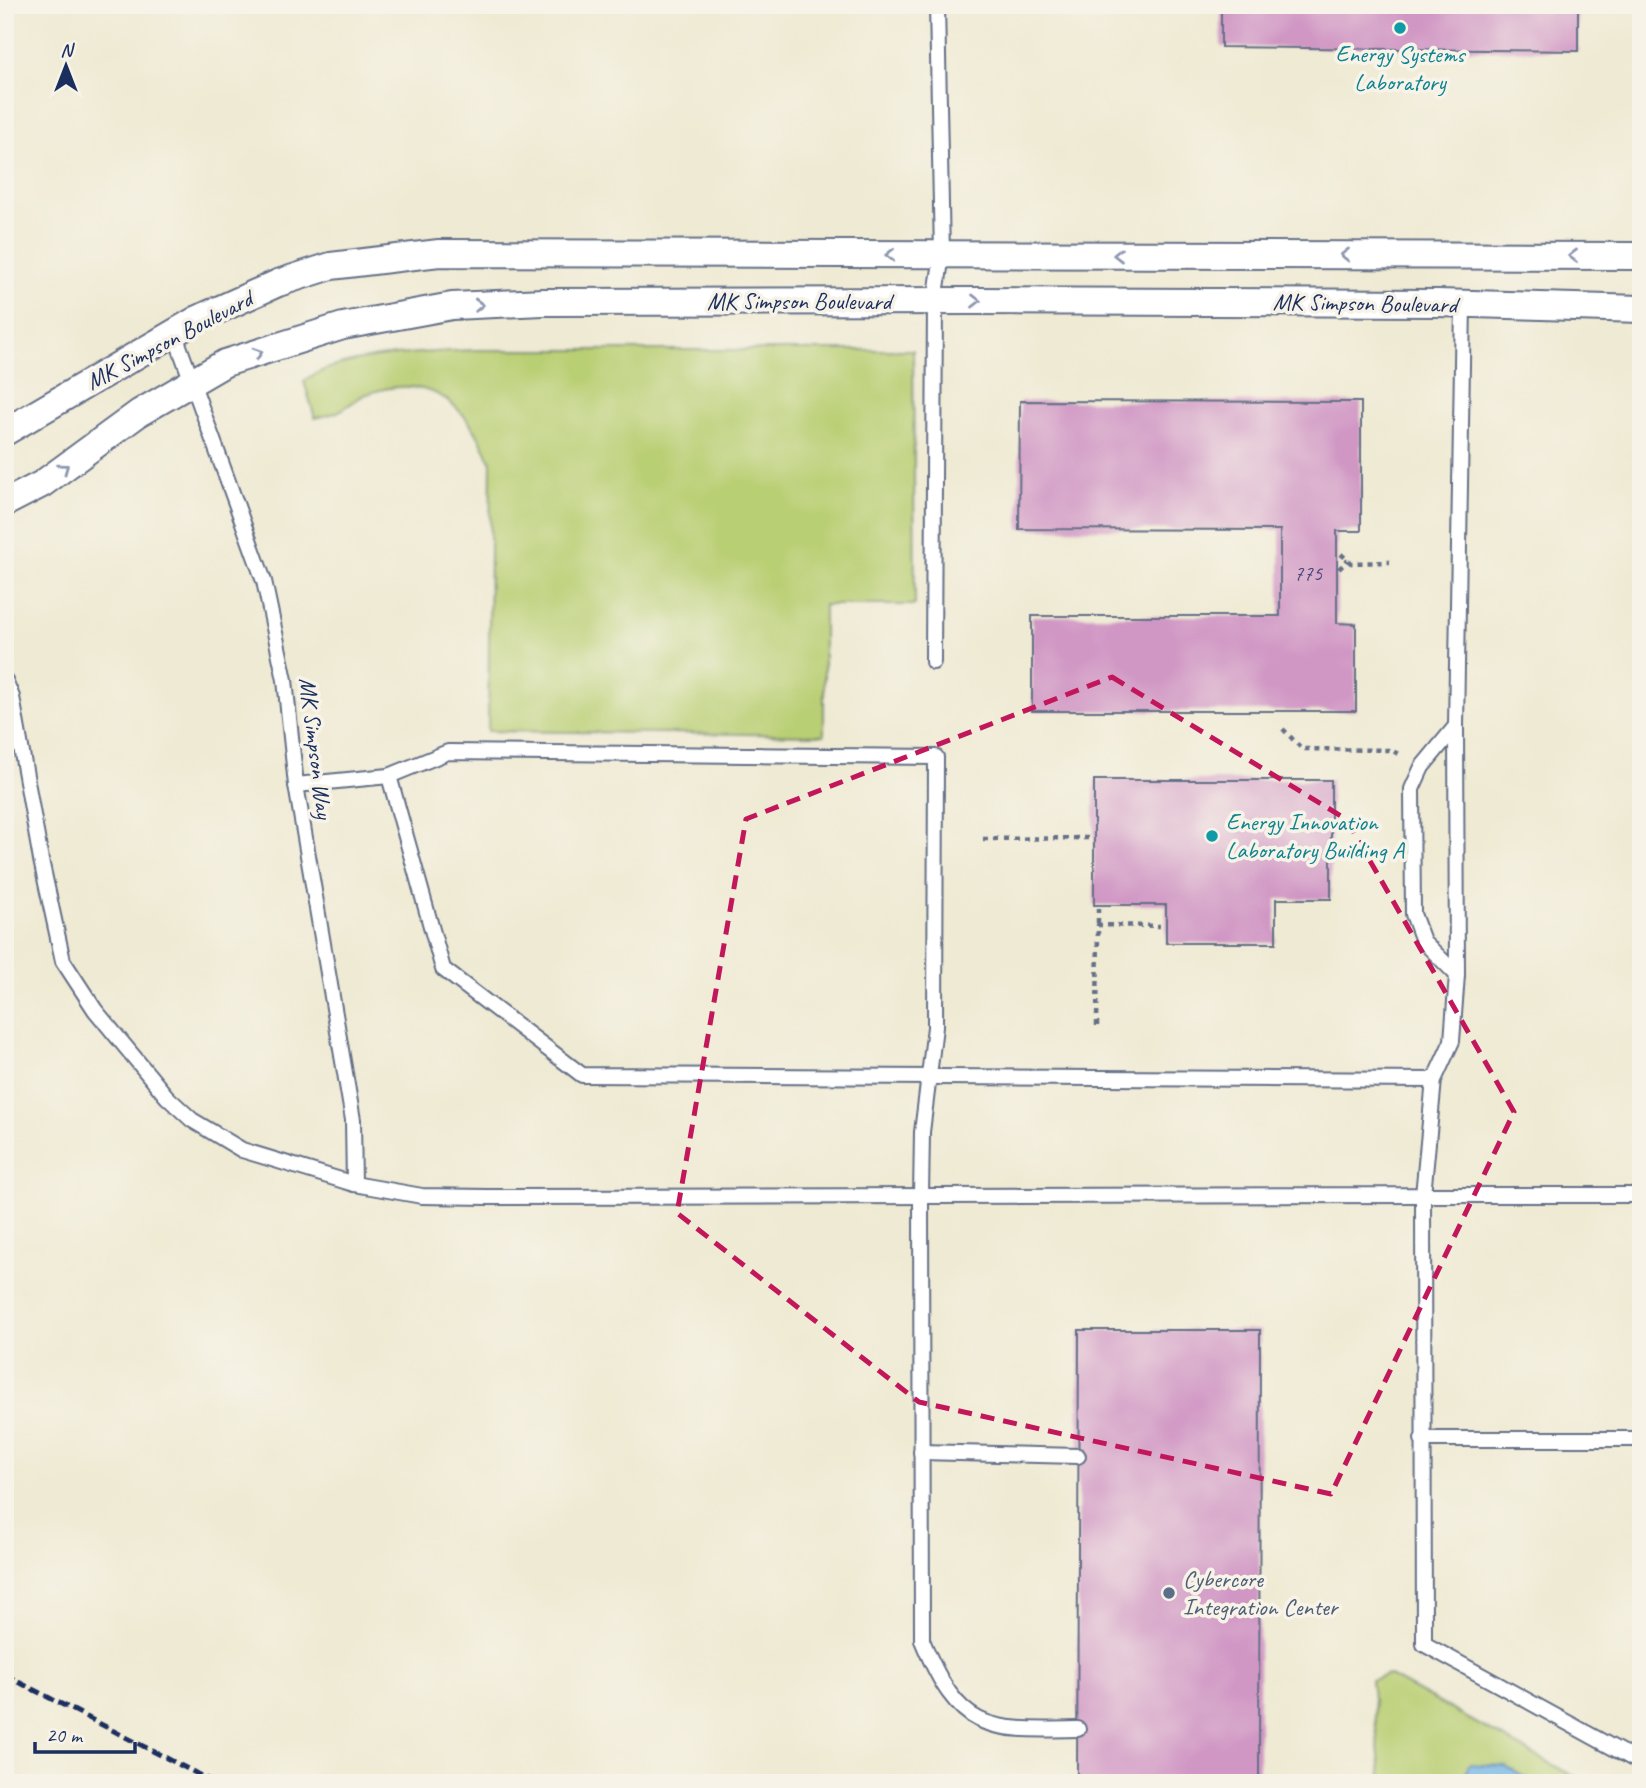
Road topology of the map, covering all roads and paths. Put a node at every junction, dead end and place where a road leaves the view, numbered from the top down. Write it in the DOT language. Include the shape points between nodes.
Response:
graph roads {
  1 [pos="937,5"];
  2 [pos="942,255"];
  3 [pos="1641,256"];
  4 [pos="935,301"];
  5 [pos="1462,304"];
  6 [pos="1641,309"];
  7 [pos="174,332"];
  8 [pos="193,382"];
  9 [pos="5,432"];
  10 [pos="5,503"];
  11 [pos="1341,554"];
  12 [pos="1348,560"];
  13 [pos="1390,562"];
  14 [pos="1339,569"];
  15 [pos="933,662"];
  16 [pos="5,680"];
  17 [pos="1456,726"];
  18 [pos="1283,729"];
  19 [pos="1406,758"];
  20 [pos="390,776"];
  21 [pos="296,785"];
  22 [pos="1090,838"];
  23 [pos="983,839"];
  24 [pos="1098,908"];
  25 [pos="1098,925"];
  26 [pos="1160,926"];
  27 [pos="1457,975"];
  28 [pos="1097,1026"];
  29 [pos="930,1077"];
  30 [pos="1434,1080"];
  31 [pos="354,1184"];
  32 [pos="1423,1195"];
  33 [pos="1641,1195"];
  34 [pos="921,1196"];
  35 [pos="1422,1439"];
  36 [pos="1641,1439"];
  37 [pos="921,1452"];
  38 [pos="1078,1456"];
  39 [pos="1078,1729"];
  40 [pos="1641,1763"];
  1 -- 2 [label="lane"];
  3 -- 2 [label="street, MK Simpson Boulevard, one-way"];
  2 -- 4 [label="lane"];
  2 -- 7 [label="street, MK Simpson Boulevard, one-way" via="439,253 331,266 278,283"];
  4 -- 5 [label="street, MK Simpson Boulevard, one-way"];
  8 -- 4 [label="street, MK Simpson Boulevard, one-way" via="225,363 343,326 452,306"];
  4 -- 15 [label="lane"];
  5 -- 6 [label="street, MK Simpson Boulevard"];
  5 -- 17 [label="lane"];
  7 -- 8 [label="lane, MK Simpson Way"];
  7 -- 9 [label="street, MK Simpson Boulevard"];
  10 -- 8 [label="street, MK Simpson Boulevard, one-way" via="42,484 139,413"];
  8 -- 21 [label="lane, MK Simpson Way" via="264,581 285,680"];
  11 -- 12 [label="path"];
  12 -- 13 [label="path"];
  12 -- 14 [label="path"];
  16 -- 31 [label="lane" via="12,696 63,961 95,1010 167,1097 192,1120 242,1150"];
  17 -- 27 [label="lane"];
  17 -- 27 [label="lane" via="1422,767 1412,789 1413,914 1423,941"];
  18 -- 19 [label="path" via="1302,749 1391,750"];
  20 -- 21 [label="lane"];
  20 -- 29 [label="lane" via="443,969 582,1075"];
  20 -- 29 [label="lane" via="448,752 936,757 935,1027"];
  21 -- 31 [label="lane, MK Simpson Way" via="353,1120"];
  22 -- 23 [label="path"];
  24 -- 25 [label="path"];
  25 -- 26 [label="path"];
  25 -- 28 [label="path"];
  27 -- 30 [label="lane" via="1452,1041"];
  29 -- 30 [label="lane"];
  29 -- 34 [label="lane" via="922,1132"];
  30 -- 32 [label="lane"];
  31 -- 34 [label="lane" via="422,1196"];
  32 -- 33 [label="lane"];
  32 -- 34 [label="lane"];
  32 -- 35 [label="lane"];
  34 -- 37 [label="lane"];
  35 -- 36 [label="lane"];
  35 -- 40 [label="lane" via="1424,1644"];
  37 -- 38 [label="lane"];
  37 -- 39 [label="lane" via="922,1640 937,1676 969,1717 1009,1731"];
}
